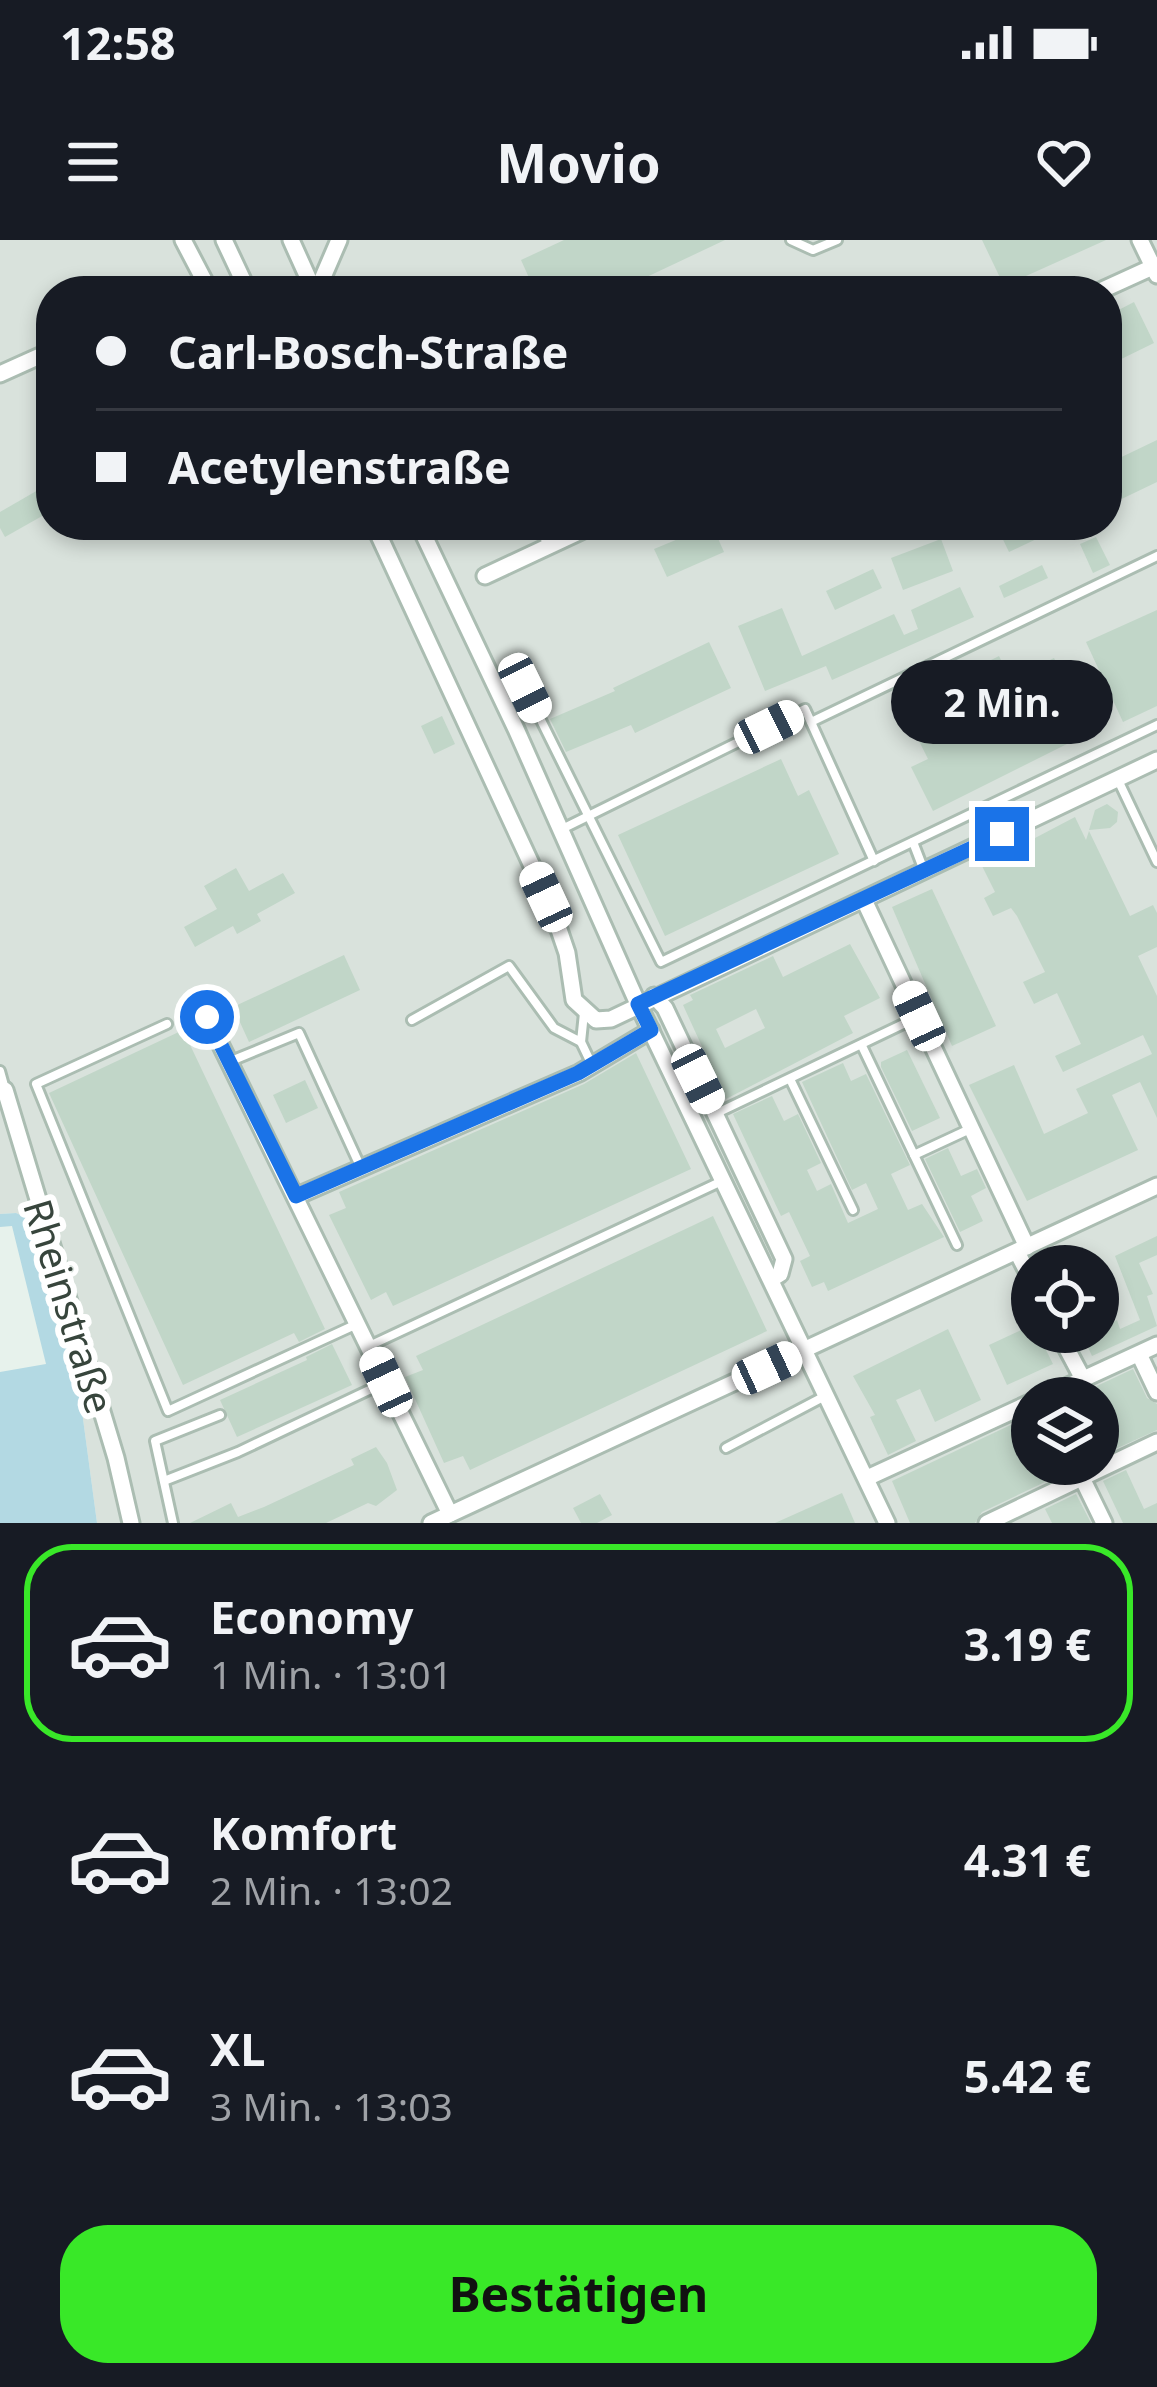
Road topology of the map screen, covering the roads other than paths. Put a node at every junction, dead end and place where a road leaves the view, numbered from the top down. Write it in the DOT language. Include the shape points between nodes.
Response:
graph roads {
  1 [pos="183,240"];
  2 [pos="224,240"];
  3 [pos="291,240"];
  4 [pos="339,240"];
  5 [pos="791,240"];
  6 [pos="837,240"];
  7 [pos="1140,240"];
  8 [pos="1156,269"];
  9 [pos="201,276"];
  10 [pos="241,276"];
  11 [pos="309,276"];
  12 [pos="323,276"];
  13 [pos="1122,282"];
  14 [pos="36,358"];
  15 [pos="0,374"];
  16 [pos="381,540"];
  17 [pos="426,540"];
  18 [pos="545,540"];
  19 [pos="561,540"];
  20 [pos="548,546"];
  21 [pos="1157,556"];
  22 [pos="484,576"];
  23 [pos="525,688"];
  24 [pos="811,722"];
  25 [pos="1157,725"];
  26 [pos="1157,760"];
  27 [pos="1118,779"];
  28 [pos="588,815"];
  29 [pos="560,830"];
  30 [pos="913,842"];
  31 [pos="874,861"];
  32 [pos="1157,862"];
  33 [pos="924,871"];
  34 [pos="864,900"];
  35 [pos="646,1000"];
  36 [pos="584,1013"];
  37 [pos="919,1016"];
  38 [pos="207,1017"];
  39 [pos="412,1020"];
  40 [pos="167,1024"];
  41 [pos="651,1030"];
  42 [pos="580,1042"];
  43 [pos="861,1045"];
  44 [pos="230,1062"];
  45 [pos="592,1065"];
  46 [pos="0,1071"];
  47 [pos="790,1079"];
  48 [pos="5,1090"];
  49 [pos="715,1114"];
  50 [pos="971,1129"];
  51 [pos="914,1155"];
  52 [pos="362,1168"];
  53 [pos="723,1180"];
  54 [pos="1157,1186"];
  55 [pos="296,1196"];
  56 [pos="853,1210"];
  57 [pos="957,1244"];
  58 [pos="1020,1245"];
  59 [pos="1031,1245"];
  60 [pos="1011,1254"];
  61 [pos="772,1279"];
  62 [pos="358,1324"];
  63 [pos="1157,1345"];
  64 [pos="369,1346"];
  65 [pos="807,1350"];
  66 [pos="1139,1354"];
  67 [pos="1087,1377"];
  68 [pos="386,1382"];
  69 [pos="1157,1392"];
  70 [pos="828,1394"];
  71 [pos="1011,1412"];
  72 [pos="220,1414"];
  73 [pos="1157,1442"];
  74 [pos="727,1448"];
  75 [pos="1119,1460"];
  76 [pos="867,1478"];
  77 [pos="164,1481"];
  78 [pos="1067,1485"];
  79 [pos="1085,1485"];
  80 [pos="438,1521"];
  81 [pos="131,1523"];
  82 [pos="173,1523"];
  83 [pos="887,1523"];
  84 [pos="987,1523"];
  85 [pos="1104,1523"];
  1 -- 9 [label="street"];
  2 -- 10 [label="street"];
  3 -- 11 [label="street"];
  4 -- 12 [label="street"];
  5 -- 6 [label="lane" via="813,250"];
  7 -- 8 [label="street"];
  8 -- 13 [label="street"];
  14 -- 15 [label="street"];
  16 -- 36 [label="street" via="552,909"];
  17 -- 29 [label="street"];
  18 -- 20 [label="lane"];
  19 -- 20 [label="street"];
  20 -- 22 [label="street"];
  21 -- 24 [label="lane"];
  23 -- 28 [label="lane"];
  24 -- 28 [label="lane" via="805,709"];
  24 -- 31 [label="lane"];
  25 -- 30 [label="lane"];
  26 -- 27 [label="street"];
  27 -- 32 [label="lane"];
  27 -- 33 [label="street"];
  28 -- 29 [label="lane"];
  28 -- 31 [label="lane" via="661,962"];
  29 -- 35 [label="street"];
  30 -- 31 [label="lane"];
  30 -- 33 [label="lane"];
  33 -- 34 [label="street"];
  34 -- 35 [label="street"];
  34 -- 37 [label="street"];
  35 -- 36 [label="street" via="611,1019"];
  35 -- 41 [label="street"];
  35 -- 49 [label="street" via="665,1008"];
  36 -- 42 [label="lane"];
  37 -- 43 [label="lane"];
  37 -- 50 [label="street"];
  38 -- 44 [label="street"];
  39 -- 42 [label="lane" via="509,966 554,1028"];
  40 -- 62 [label="lane" via="36,1084 168,1411"];
  41 -- 45 [label="street"];
  41 -- 53 [label="street"];
  42 -- 45 [label="lane"];
  43 -- 47 [label="lane"];
  43 -- 51 [label="lane"];
  44 -- 52 [label="lane" via="299,1033"];
  44 -- 55 [label="street"];
  45 -- 52 [label="street"];
  46 -- 48 [label="lane"];
  47 -- 49 [label="lane"];
  47 -- 56 [label="lane"];
  48 -- 81 [label="street, Rheinstraße"];
  49 -- 61 [label="street" via="784,1259"];
  50 -- 51 [label="lane"];
  50 -- 58 [label="street"];
  51 -- 57 [label="lane"];
  52 -- 55 [label="street"];
  53 -- 61 [label="street"];
  53 -- 64 [label="lane"];
  54 -- 59 [label="street"];
  55 -- 62 [label="street"];
  60 -- 65 [label="street"];
  61 -- 65 [label="street"];
  62 -- 64 [label="street"];
  63 -- 66 [label="street"];
  64 -- 68 [label="street"];
  65 -- 70 [label="street"];
  65 -- 80 [label="street"];
  66 -- 67 [label="street"];
  66 -- 69 [label="street"];
  68 -- 77 [label="lane"];
  68 -- 80 [label="street"];
  70 -- 74 [label="lane"];
  70 -- 76 [label="street"];
  71 -- 76 [label="street"];
  72 -- 77 [label="lane" via="155,1441"];
  73 -- 75 [label="street"];
  76 -- 83 [label="street"];
  77 -- 82 [label="lane"];
  78 -- 84 [label="street"];
  79 -- 85 [label="street"];
}
